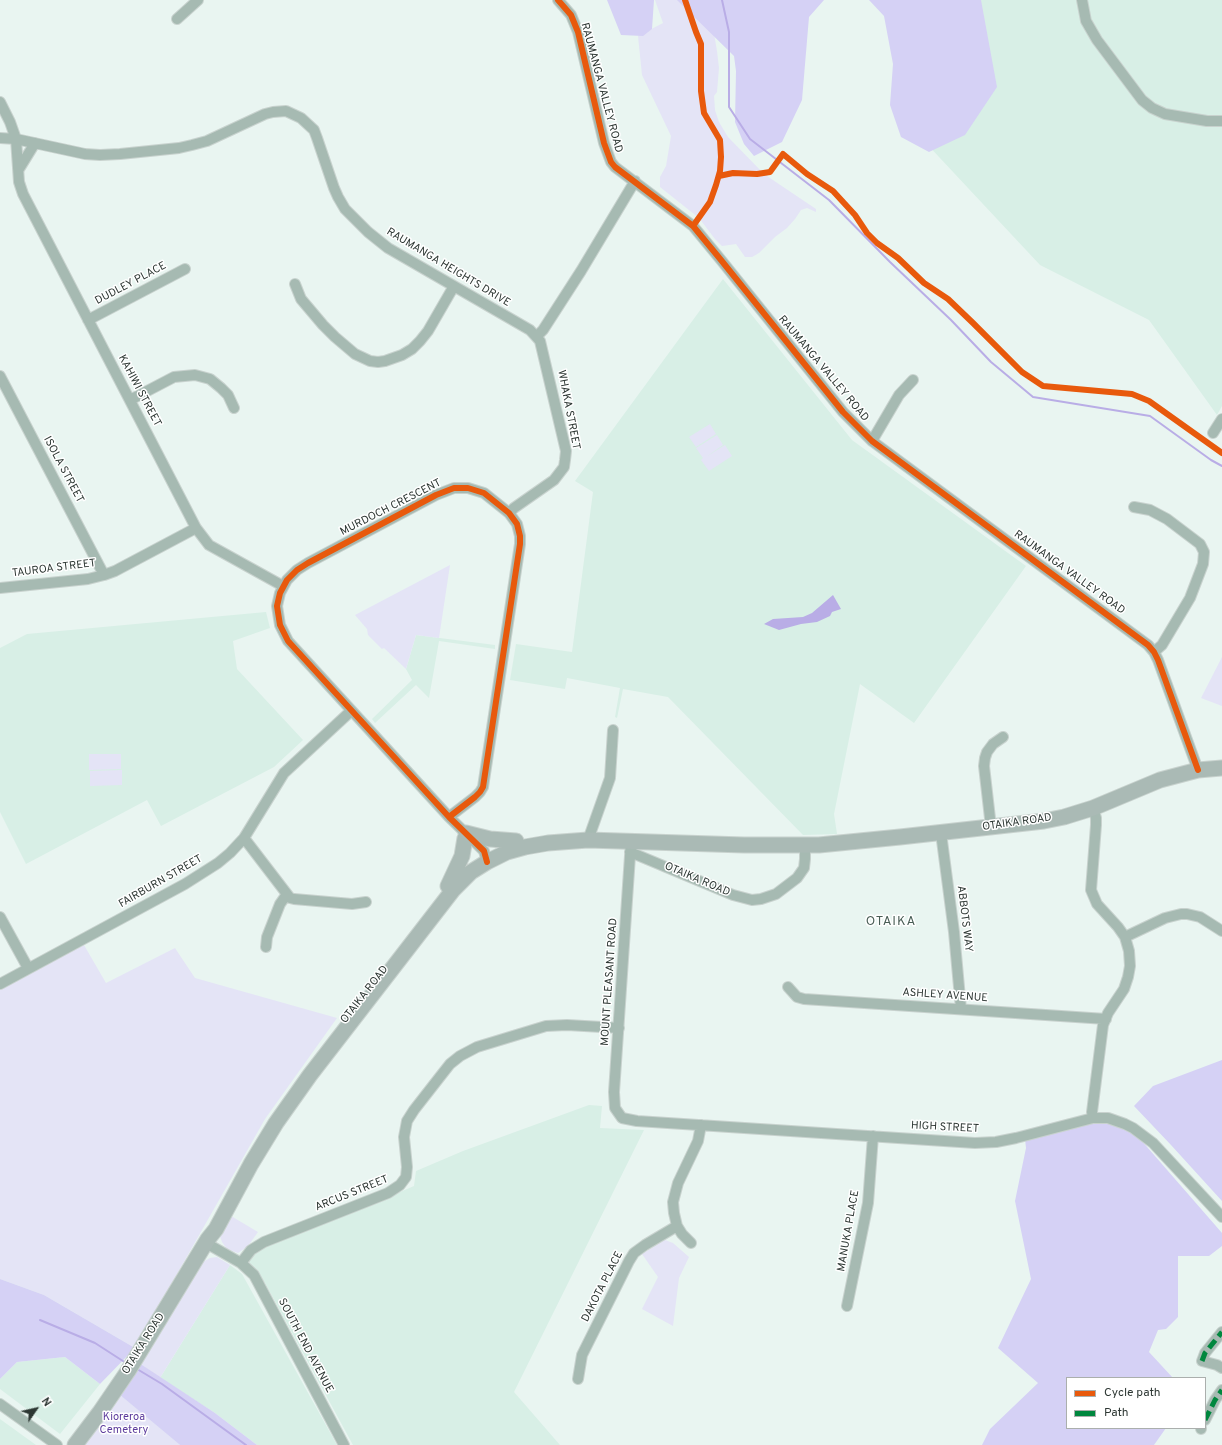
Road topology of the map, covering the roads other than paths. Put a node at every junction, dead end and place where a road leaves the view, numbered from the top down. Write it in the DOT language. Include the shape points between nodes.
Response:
graph roads {
  1 [pos="198,0"];
  2 [pos="558,0"];
  3 [pos="1082,0"];
  4 [pos="177,19"];
  5 [pos="0,102"];
  6 [pos="1222,121"];
  7 [pos="0,138"];
  8 [pos="16,139"];
  9 [pos="35,143"];
  10 [pos="19,169"];
  11 [pos="635,181"];
  12 [pos="185,269"];
  13 [pos="295,284"];
  14 [pos="454,286"];
  15 [pos="88,320"];
  16 [pos="537,336"];
  17 [pos="0,376"];
  18 [pos="913,380"];
  19 [pos="130,400"];
  20 [pos="234,408"];
  21 [pos="1222,419"];
  22 [pos="1213,433"];
  23 [pos="872,441"];
  24 [pos="1134,507"];
  25 [pos="509,513"];
  26 [pos="196,528"];
  27 [pos="104,575"];
  28 [pos="283,586"];
  29 [pos="0,588"];
  30 [pos="1154,652"];
  31 [pos="351,711"];
  32 [pos="613,730"];
  33 [pos="1003,737"];
  34 [pos="1222,768"];
  35 [pos="1198,770"];
  36 [pos="1093,808"];
  37 [pos="449,817"];
  38 [pos="991,827"];
  39 [pos="463,832"];
  40 [pos="941,833"];
  41 [pos="244,838"];
  42 [pos="588,840"];
  43 [pos="516,841"];
  44 [pos="805,845"];
  45 [pos="630,847"];
  46 [pos="485,858"];
  47 [pos="448,886"];
  48 [pos="287,894"];
  49 [pos="366,902"];
  50 [pos="0,917"];
  51 [pos="1222,931"];
  52 [pos="1125,937"];
  53 [pos="266,947"];
  54 [pos="28,968"];
  55 [pos="0,984"];
  56 [pos="788,987"];
  57 [pos="961,1009"];
  58 [pos="1106,1018"];
  59 [pos="619,1028"];
  60 [pos="1093,1118"];
  61 [pos="626,1120"];
  62 [pos="701,1125"];
  63 [pos="873,1136"];
  64 [pos="1222,1217"];
  65 [pos="677,1226"];
  66 [pos="207,1241"];
  67 [pos="691,1243"];
  68 [pos="241,1263"];
  69 [pos="847,1306"];
  70 [pos="1222,1332"];
  71 [pos="1222,1368"];
  72 [pos="578,1379"];
  73 [pos="1222,1390"];
  74 [pos="0,1404"];
  75 [pos="1206,1418"];
  76 [pos="57,1445"];
  77 [pos="75,1445"];
  78 [pos="344,1445"];
  1 -- 4 [label="street"];
  2 -- 11 [label="street, RAUMANGA VALLEY ROAD" via="571,15 578,32 609,159 615,167"];
  3 -- 6 [label="street" via="1086,21 1097,40 1142,100 1165,114"];
  5 -- 8 [label="street, KAHIWI STREET"];
  7 -- 8 [label="street, RAUMANGA HEIGHTS DRIVE"];
  8 -- 9 [label="street, RAUMANGA HEIGHTS DRIVE"];
  8 -- 10 [label="street, KAHIWI STREET"];
  9 -- 10 [label="street"];
  9 -- 14 [label="street, RAUMANGA HEIGHTS DRIVE" via="100,155 179,148 207,141 265,114 286,111 301,118 314,130 334,188 355,220 388,248"];
  10 -- 15 [label="street, KAHIWI STREET" via="19,182 23,194"];
  11 -- 16 [label="street" via="577,277"];
  11 -- 23 [label="street, RAUMANGA VALLEY ROAD" via="684,218 704,238 843,412"];
  12 -- 15 [label="street, DUDLEY PLACE"];
  13 -- 14 [label="street" via="301,298 335,337 355,354 378,362 394,359 412,349 428,331"];
  14 -- 16 [label="street, RAUMANGA HEIGHTS DRIVE"];
  15 -- 19 [label="street, KAHIWI STREET"];
  16 -- 25 [label="street, WHAKA STREET" via="544,352 566,451 564,467 554,480"];
  17 -- 27 [label="street, ISOLA STREET"];
  18 -- 23 [label="street" via="899,395"];
  19 -- 20 [label="street" via="174,377 195,375 210,379 222,388"];
  19 -- 26 [label="street, KAHIWI STREET"];
  21 -- 22 [label="street"];
  23 -- 30 [label="street, RAUMANGA VALLEY ROAD" via="1139,637"];
  24 -- 30 [label="street" via="1150,510 1167,519 1200,544 1204,552 1203,564 1190,598 1162,645"];
  25 -- 28 [label="street, MURDOCH CRESCENT" via="491,498 476,490 447,490 308,563 292,575"];
  25 -- 37 [label="street, MURDOCH CRESCENT" via="517,524 520,544 483,787 475,797"];
  26 -- 27 [label="street, TAUROA STREET"];
  26 -- 28 [label="street, KAHIWI STREET" via="209,545"];
  27 -- 29 [label="street, TAUROA STREET"];
  28 -- 31 [label="street, MURDOCH CRESCENT" via="277,606 280,625 286,637"];
  30 -- 35 [label="street, RAUMANGA VALLEY ROAD"];
  31 -- 37 [label="street, MURDOCH CRESCENT"];
  31 -- 41 [label="street, FAIRBURN STREET" via="284,773"];
  32 -- 42 [label="street" via="610,778"];
  33 -- 38 [label="street" via="993,744 985,758"];
  34 -- 35 [label="highway, OTAIKA ROAD"];
  35 -- 36 [label="highway, OTAIKA ROAD" via="1160,780"];
  36 -- 38 [label="highway, OTAIKA ROAD" via="1044,821"];
  36 -- 52 [label="street" via="1096,818 1091,890 1096,904 1118,926"];
  37 -- 39 [label="street, MURDOCH CRESCENT"];
  38 -- 40 [label="highway, OTAIKA ROAD"];
  39 -- 43 [label="highway" via="490,839"];
  39 -- 46 [label="street, MURDOCH CRESCENT"];
  39 -- 47 [label="highway" via="462,856"];
  40 -- 44 [label="highway, OTAIKA ROAD"];
  40 -- 57 [label="street, ABBOTS WAY"];
  41 -- 48 [label="street"];
  41 -- 54 [label="street, FAIRBURN STREET" via="218,863 191,881"];
  42 -- 43 [label="highway, OTAIKA ROAD" via="549,836"];
  42 -- 45 [label="highway, OTAIKA ROAD"];
  42 -- 46 [label="highway, OTAIKA ROAD" via="529,846"];
  43 -- 46 [label="highway, OTAIKA ROAD" via="500,847"];
  44 -- 45 [label="highway, OTAIKA ROAD"];
  44 -- 45 [label="street, OTAIKA ROAD" via="804,868 797,878 776,894 752,900 733,895"];
  45 -- 59 [label="street, MOUNT PLEASANT ROAD"];
  46 -- 47 [label="highway, OTAIKA ROAD" via="466,869"];
  46 -- 66 [label="highway, OTAIKA ROAD" via="453,890 310,1075 268,1136"];
  47 -- 66 [label="highway, OTAIKA ROAD" via="270,1123 209,1228"];
  48 -- 49 [label="street" via="294,899 352,904"];
  48 -- 53 [label="street" via="280,904 267,937"];
  50 -- 54 [label="street"];
  51 -- 52 [label="street" via="1200,917 1181,914 1165,918"];
  52 -- 58 [label="street" via="1130,959 1128,977 1124,989"];
  54 -- 55 [label="street, FAIRBURN STREET"];
  56 -- 57 [label="street, ASHLEY AVENUE" via="797,997 804,999"];
  57 -- 58 [label="street, ASHLEY AVENUE"];
  58 -- 60 [label="street" via="1100,1038"];
  59 -- 61 [label="street, MOUNT PLEASANT ROAD" via="614,1102 617,1112"];
  59 -- 68 [label="street, ARCUS STREET" via="546,1026 477,1047 460,1056 450,1064 407,1121 404,1137 407,1168 406,1177 400,1186 260,1243"];
  60 -- 63 [label="street, HIGH STREET" via="1016,1138 986,1142"];
  60 -- 64 [label="street, HIGH STREET" via="1116,1120 1142,1134"];
  61 -- 62 [label="street, HIGH STREET"];
  62 -- 63 [label="street, HIGH STREET"];
  62 -- 65 [label="street" via="698,1141 674,1195"];
  63 -- 69 [label="street, MANUKA PLACE" via="868,1203"];
  65 -- 67 [label="street"];
  65 -- 72 [label="street, DAKOTA PLACE" via="645,1245 628,1261 582,1355"];
  66 -- 68 [label="street"];
  66 -- 77 [label="highway, OTAIKA ROAD" via="130,1367"];
  68 -- 78 [label="street, SOUTH END AVENUE" via="254,1275"];
  70 -- 71 [label="street" via="1204,1353 1202,1361"];
  73 -- 75 [label="street"];
  74 -- 76 [label="street"];
}
